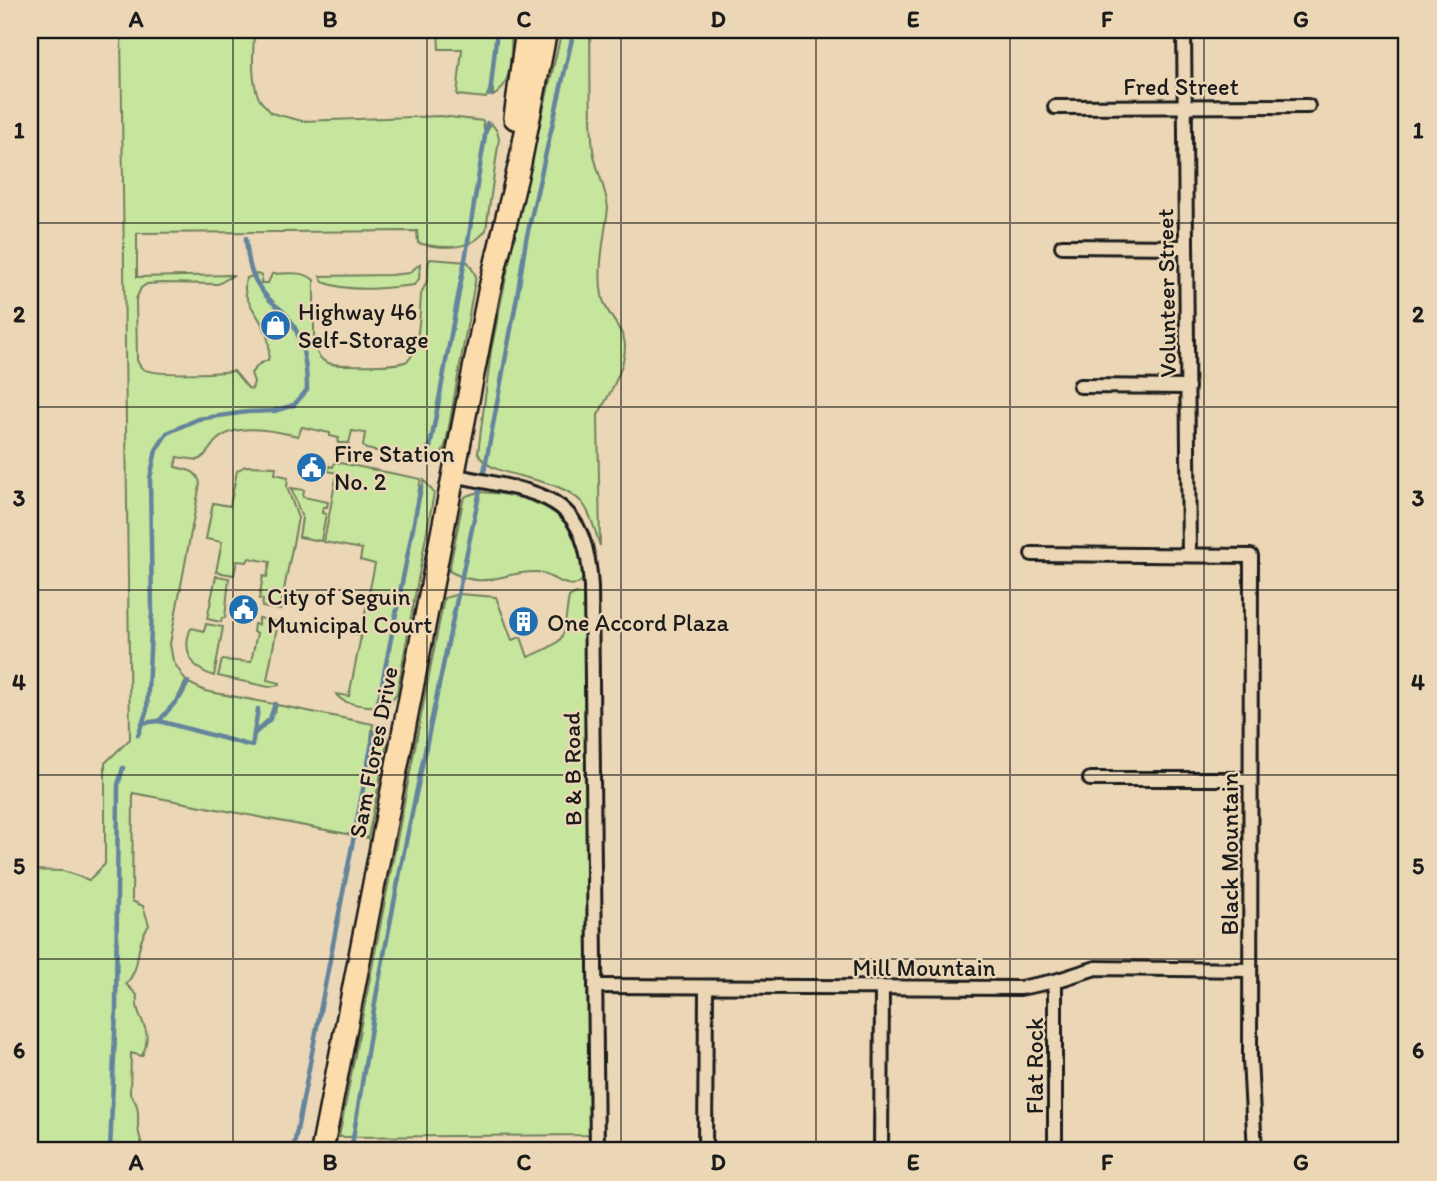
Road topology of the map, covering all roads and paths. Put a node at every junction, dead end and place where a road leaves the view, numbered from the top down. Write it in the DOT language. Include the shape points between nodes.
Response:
graph roads {
  1 [pos="527,30"];
  2 [pos="545,30"];
  3 [pos="1184,30"];
  4 [pos="1308,106"];
  5 [pos="1055,107"];
  6 [pos="1185,108"];
  7 [pos="500,238"];
  8 [pos="1062,246"];
  9 [pos="1186,247"];
  10 [pos="1080,386"];
  11 [pos="1188,387"];
  12 [pos="454,475"];
  13 [pos="1032,554"];
  14 [pos="1189,555"];
  15 [pos="1090,779"];
  16 [pos="1250,779"];
  17 [pos="1250,970"];
  18 [pos="1055,981"];
  19 [pos="595,986"];
  20 [pos="706,988"];
  21 [pos="881,988"];
  22 [pos="322,1151"];
  23 [pos="597,1151"];
  24 [pos="705,1151"];
  25 [pos="881,1151"];
  26 [pos="1055,1151"];
  27 [pos="1255,1151"];
  1 -- 7 [label="main road, Sam Flores Drive"];
  2 -- 7 [label="main road, Sam Flores Drive" via="520,163"];
  3 -- 6 [label="street, Volunteer Street"];
  4 -- 6 [label="street, Fred Street"];
  5 -- 6 [label="street, Fred Street"];
  6 -- 9 [label="street, Volunteer Street"];
  7 -- 12 [label="main road, Sam Flores Drive"];
  8 -- 9 [label="street"];
  9 -- 11 [label="street, Volunteer Street"];
  10 -- 11 [label="street"];
  11 -- 14 [label="street, Volunteer Street"];
  12 -- 19 [label="street, B & B Road" via="552,501 575,521 587,550"];
  12 -- 22 [label="main road, Sam Flores Drive"];
  13 -- 14 [label="street"];
  14 -- 16 [label="street, Black Mountain" via="1251,556"];
  15 -- 16 [label="street"];
  16 -- 17 [label="street, Black Mountain"];
  17 -- 18 [label="street, Mill Mountain" via="1096,968"];
  17 -- 27 [label="street, Black Mountain"];
  18 -- 21 [label="street, Mill Mountain" via="1020,988"];
  18 -- 26 [label="street, Flat Rock"];
  19 -- 20 [label="street, Mill Mountain"];
  19 -- 23 [label="street, B & B Road"];
  20 -- 21 [label="street, Mill Mountain"];
  20 -- 24 [label="street"];
  21 -- 25 [label="street"];
}
